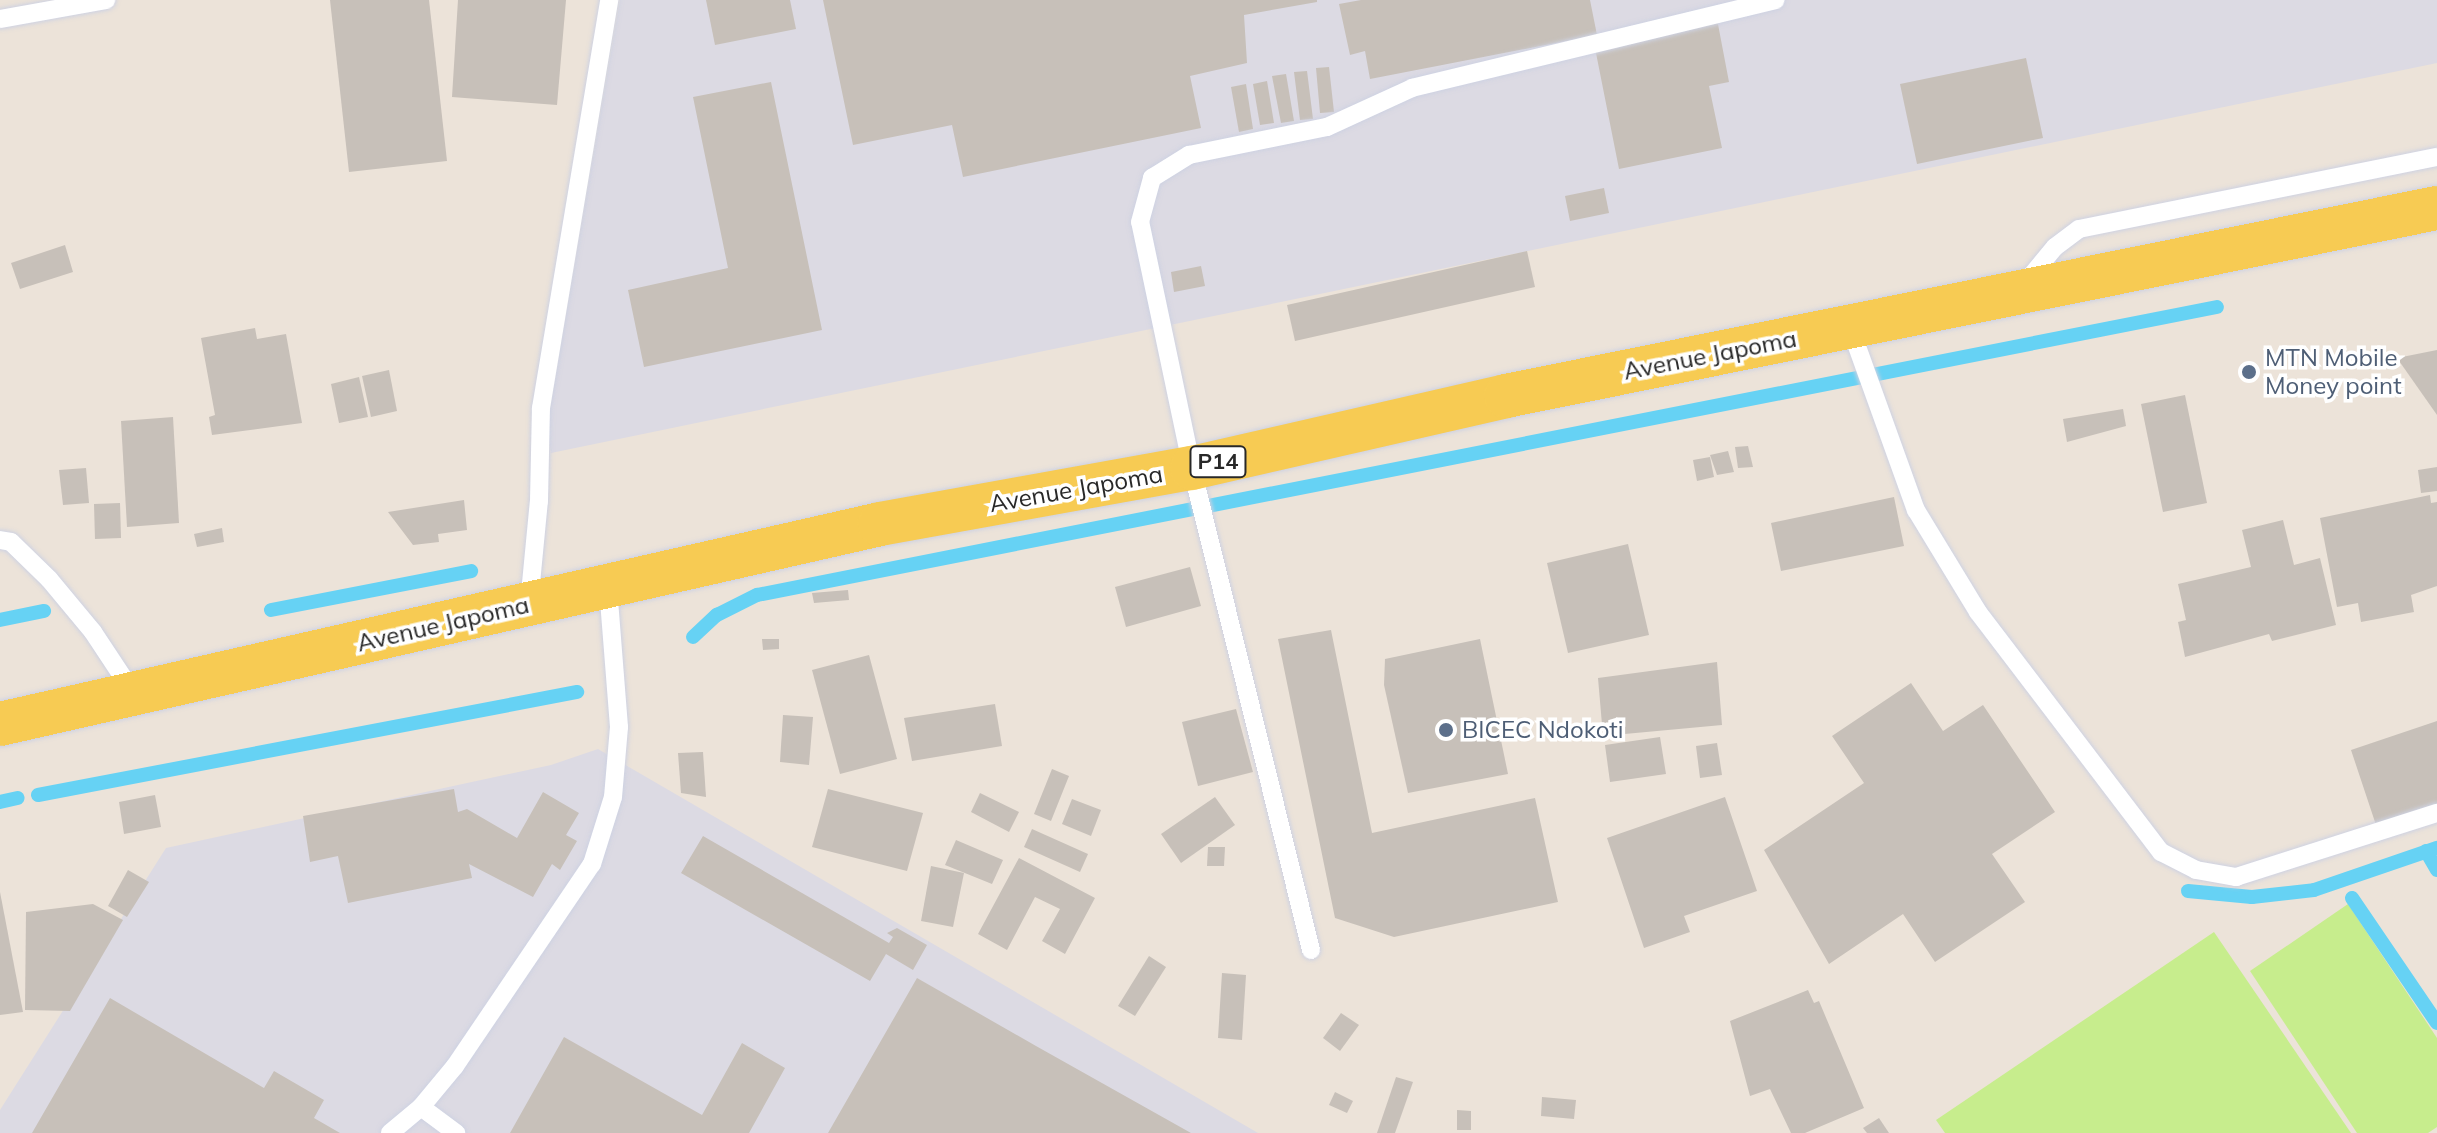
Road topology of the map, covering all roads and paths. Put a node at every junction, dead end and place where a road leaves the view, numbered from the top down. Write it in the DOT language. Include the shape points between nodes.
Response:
graph roads {
  1 [pos="106,0"];
  2 [pos="609,0"];
  3 [pos="1776,0"];
  4 [pos="0,19"];
  5 [pos="2437,157"];
  6 [pos="2437,208"];
  7 [pos="2017,294"];
  8 [pos="1850,327"];
  9 [pos="1192,468"];
  10 [pos="0,540"];
  11 [pos="608,587"];
  12 [pos="529,604"];
  13 [pos="136,697"];
  14 [pos="0,724"];
  15 [pos="2437,813"];
  16 [pos="1311,950"];
  17 [pos="421,1107"];
  18 [pos="390,1133"];
  19 [pos="456,1133"];
  1 -- 4 [label="lane"];
  2 -- 12 [label="lane" via="541,408"];
  3 -- 9 [label="lane" via="1412,88 1327,127 1189,155 1152,178 1140,222"];
  5 -- 7 [label="lane" via="2079,229 2055,247"];
  6 -- 7 [label="main road, Avenue Japoma / P14"];
  7 -- 8 [label="main road, Avenue Japoma / P14"];
  8 -- 9 [label="main road, Avenue Japoma / P14" via="1506,396"];
  8 -- 15 [label="lane" via="1916,510 1978,612 2161,852 2196,870 2236,877"];
  9 -- 11 [label="main road, Avenue Japoma / P14" via="880,524"];
  9 -- 16 [label="lane"];
  10 -- 13 [label="lane" via="11,542 49,579"];
  11 -- 12 [label="main road, Avenue Japoma / P14"];
  11 -- 17 [label="lane" via="619,727 613,797 592,864 455,1066"];
  12 -- 13 [label="main road, Avenue Japoma / P14"];
  13 -- 14 [label="main road, Avenue Japoma / P14"];
  17 -- 18 [label="lane"];
  17 -- 19 [label="lane"];
}
